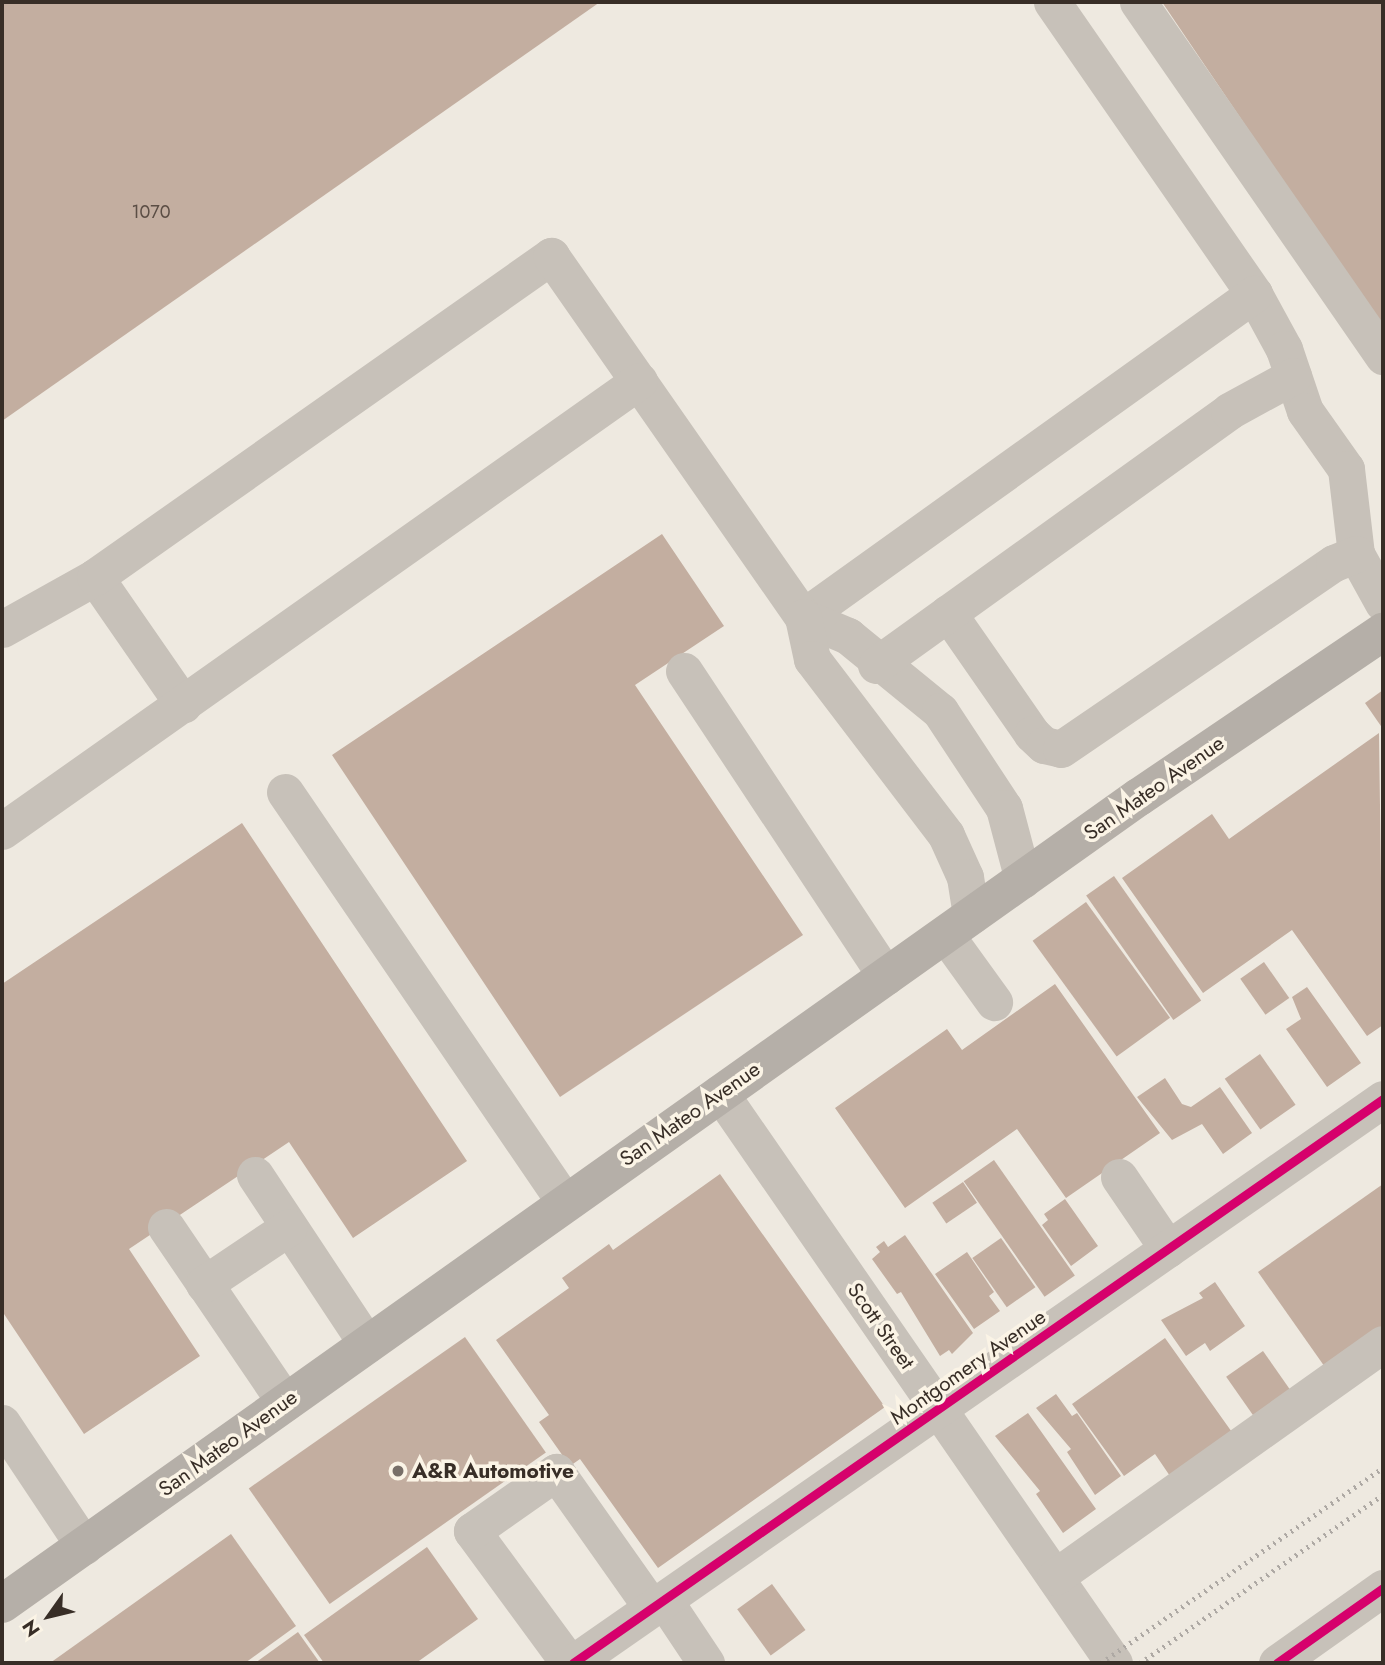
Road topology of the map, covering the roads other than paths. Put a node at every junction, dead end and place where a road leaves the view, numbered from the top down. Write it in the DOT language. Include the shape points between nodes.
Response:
graph roads {
  1 [pos="1052,2"];
  2 [pos="1138,2"];
  3 [pos="1254,294"];
  4 [pos="1383,356"];
  5 [pos="1293,376"];
  6 [pos="639,381"];
  7 [pos="1356,554"];
  8 [pos="95,577"];
  9 [pos="1383,603"];
  10 [pos="948,613"];
  11 [pos="803,617"];
  12 [pos="2,629"];
  13 [pos="1383,632"];
  14 [pos="876,665"];
  15 [pos="684,671"];
  16 [pos="183,704"];
  17 [pos="285,792"];
  18 [pos="2,831"];
  19 [pos="1023,880"];
  20 [pos="958,925"];
  21 [pos="886,976"];
  22 [pos="995,1002"];
  23 [pos="720,1093"];
  24 [pos="1383,1099"];
  25 [pos="255,1175"];
  26 [pos="1119,1177"];
  27 [pos="565,1203"];
  28 [pos="166,1227"];
  29 [pos="289,1227"];
  30 [pos="1168,1249"];
  31 [pos="204,1284"];
  32 [pos="367,1344"];
  33 [pos="1383,1344"];
  34 [pos="285,1402"];
  35 [pos="939,1409"];
  36 [pos="2,1423"];
  37 [pos="84,1546"];
  38 [pos="1055,1577"];
  39 [pos="1383,1588"];
  40 [pos="2,1604"];
  41 [pos="658,1604"];
  42 [pos="571,1663"];
  43 [pos="706,1663"];
  44 [pos="1114,1663"];
  45 [pos="1277,1663"];
  1 -- 3 [label="street"];
  2 -- 4 [label="street"];
  3 -- 5 [label="street"];
  3 -- 11 [label="street"];
  5 -- 7 [label="street" via="1305,411 1346,469"];
  5 -- 10 [label="street" via="1229,411"];
  6 -- 8 [label="street" via="551,256"];
  6 -- 11 [label="street"];
  6 -- 16 [label="street"];
  7 -- 9 [label="street"];
  7 -- 10 [label="street" via="1334,563 1061,749 1044,745 1032,734"];
  8 -- 12 [label="street"];
  8 -- 16 [label="street"];
  10 -- 14 [label="street"];
  11 -- 14 [label="street" via="848,636"];
  11 -- 20 [label="street" via="812,659 946,835 965,877"];
  13 -- 19 [label="main road, San Mateo Avenue"];
  14 -- 19 [label="street" via="940,711 991,784 1015,838"];
  15 -- 21 [label="street"];
  16 -- 18 [label="street"];
  17 -- 27 [label="street"];
  19 -- 20 [label="main road, San Mateo Avenue"];
  20 -- 21 [label="main road, San Mateo Avenue"];
  20 -- 22 [label="street"];
  21 -- 23 [label="main road, San Mateo Avenue"];
  23 -- 27 [label="main road, San Mateo Avenue"];
  23 -- 35 [label="street, Scott Street"];
  24 -- 30 [label="street, Montgomery Avenue"];
  25 -- 29 [label="street"];
  26 -- 30 [label="street"];
  27 -- 32 [label="main road, San Mateo Avenue"];
  28 -- 31 [label="street"];
  29 -- 31 [label="street"];
  29 -- 32 [label="street"];
  30 -- 35 [label="street, Montgomery Avenue"];
  31 -- 34 [label="street"];
  32 -- 34 [label="main road, San Mateo Avenue"];
  33 -- 38 [label="street"];
  34 -- 37 [label="main road, San Mateo Avenue"];
  35 -- 38 [label="street, Scott Street"];
  35 -- 41 [label="street, Montgomery Avenue"];
  36 -- 37 [label="street"];
  37 -- 40 [label="main road, San Mateo Avenue"];
  38 -- 44 [label="street, Scott Street"];
  39 -- 45 [label="street"];
  41 -- 42 [label="street, Montgomery Avenue"];
  41 -- 42 [label="street" via="556,1472 472,1531"];
  41 -- 43 [label="street"];
}
